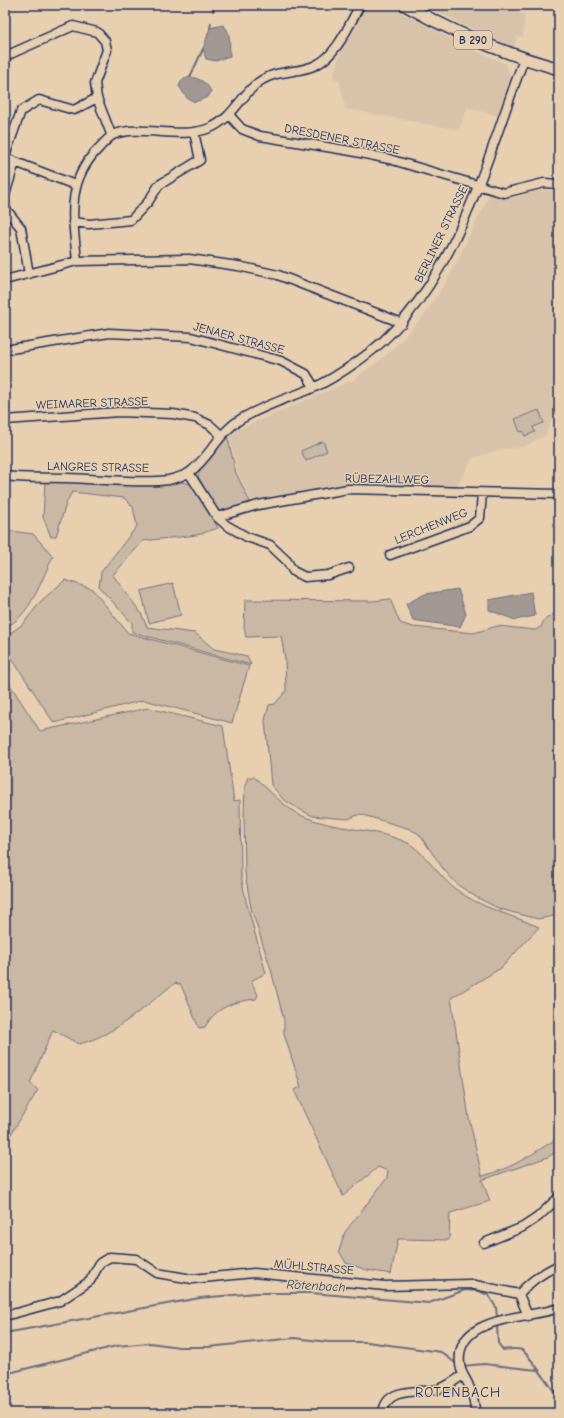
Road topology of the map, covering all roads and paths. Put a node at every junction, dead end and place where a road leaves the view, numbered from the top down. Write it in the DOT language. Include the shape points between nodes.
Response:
graph roads {
  1 [pos="360,5"];
  2 [pos="405,5"];
  3 [pos="524,59"];
  4 [pos="5,60"];
  5 [pos="559,69"];
  6 [pos="97,98"];
  7 [pos="230,116"];
  8 [pos="194,132"];
  9 [pos="111,134"];
  10 [pos="5,157"];
  11 [pos="15,162"];
  12 [pos="559,184"];
  13 [pos="478,185"];
  14 [pos="75,186"];
  15 [pos="5,195"];
  16 [pos="5,208"];
  17 [pos="73,222"];
  18 [pos="77,261"];
  19 [pos="29,274"];
  20 [pos="5,280"];
  21 [pos="402,323"];
  22 [pos="5,350"];
  23 [pos="314,387"];
  24 [pos="5,420"];
  25 [pos="221,435"];
  26 [pos="189,473"];
  27 [pos="5,476"];
  28 [pos="482,493"];
  29 [pos="559,494"];
  30 [pos="217,517"];
  31 [pos="390,555"];
  32 [pos="349,568"];
  33 [pos="559,1197"];
  34 [pos="484,1243"];
  35 [pos="559,1265"];
  36 [pos="520,1294"];
  37 [pos="559,1308"];
  38 [pos="5,1316"];
  39 [pos="528,1316"];
  40 [pos="461,1368"];
  41 [pos="383,1413"];
  42 [pos="475,1413"];
  1 -- 7 [label="street" via="334,49 323,61 308,68 279,72 265,78"];
  2 -- 3 [label="main road, B 290" via="464,36"];
  3 -- 5 [label="main road, B 290"];
  3 -- 13 [label="street, BERLINER STRASSE"];
  4 -- 6 [label="street" via="8,55 73,26 97,32 105,41 107,50 95,83"];
  6 -- 9 [label="street"];
  6 -- 10 [label="street" via="74,110 39,100 22,111"];
  7 -- 8 [label="street" via="211,128"];
  7 -- 13 [label="street, DRESDENER STRASSE" via="242,129 260,136 389,159"];
  8 -- 9 [label="street" via="129,131"];
  8 -- 17 [label="street" via="200,160 159,185 148,202 130,220 89,224"];
  9 -- 14 [label="street" via="88,159"];
  10 -- 11 [label="street"];
  11 -- 14 [label="street"];
  11 -- 15 [label="street"];
  12 -- 13 [label="street, DRESDENER STRASSE" via="544,183 504,193"];
  13 -- 21 [label="street, BERLINER STRASSE" via="460,227 427,290"];
  14 -- 17 [label="street"];
  16 -- 19 [label="street" via="21,228"];
  17 -- 18 [label="street"];
  18 -- 19 [label="street"];
  18 -- 21 [label="street" via="189,259 238,266 278,275"];
  19 -- 20 [label="street"];
  21 -- 23 [label="street, BERLINER STRASSE" via="359,360"];
  22 -- 23 [label="street, JENAER STRASSE" via="109,333 191,337 280,361 306,374"];
  23 -- 25 [label="street, BERLINER STRASSE" via="267,406 242,419"];
  24 -- 25 [label="street, WEIMARER STRASSE" via="118,412 173,414 195,418 210,425"];
  25 -- 26 [label="street, BERLINER STRASSE"];
  26 -- 27 [label="street, LANGRES STRASSE" via="167,480"];
  26 -- 30 [label="street"];
  28 -- 29 [label="street, RÜBEZAHLWEG"];
  28 -- 30 [label="street, RÜBEZAHLWEG" via="348,489 258,506"];
  28 -- 31 [label="street, LERCHENWEG" via="480,518 470,526"];
  30 -- 32 [label="street" via="247,537 270,545 288,561 293,572 304,577"];
  33 -- 34 [label="street" via="523,1227"];
  35 -- 36 [label="street" via="545,1271"];
  36 -- 38 [label="street, MÜHLSTRASSE" via="470,1284 385,1286 254,1273 192,1279 157,1273 136,1259 110,1257 100,1263 90,1281 60,1302"];
  36 -- 39 [label="street"];
  37 -- 39 [label="street"];
  39 -- 40 [label="street" via="511,1317 481,1327 467,1336 461,1348"];
  40 -- 41 [label="street" via="440,1389 397,1394 386,1404"];
  40 -- 42 [label="street" via="473,1397"];
}
